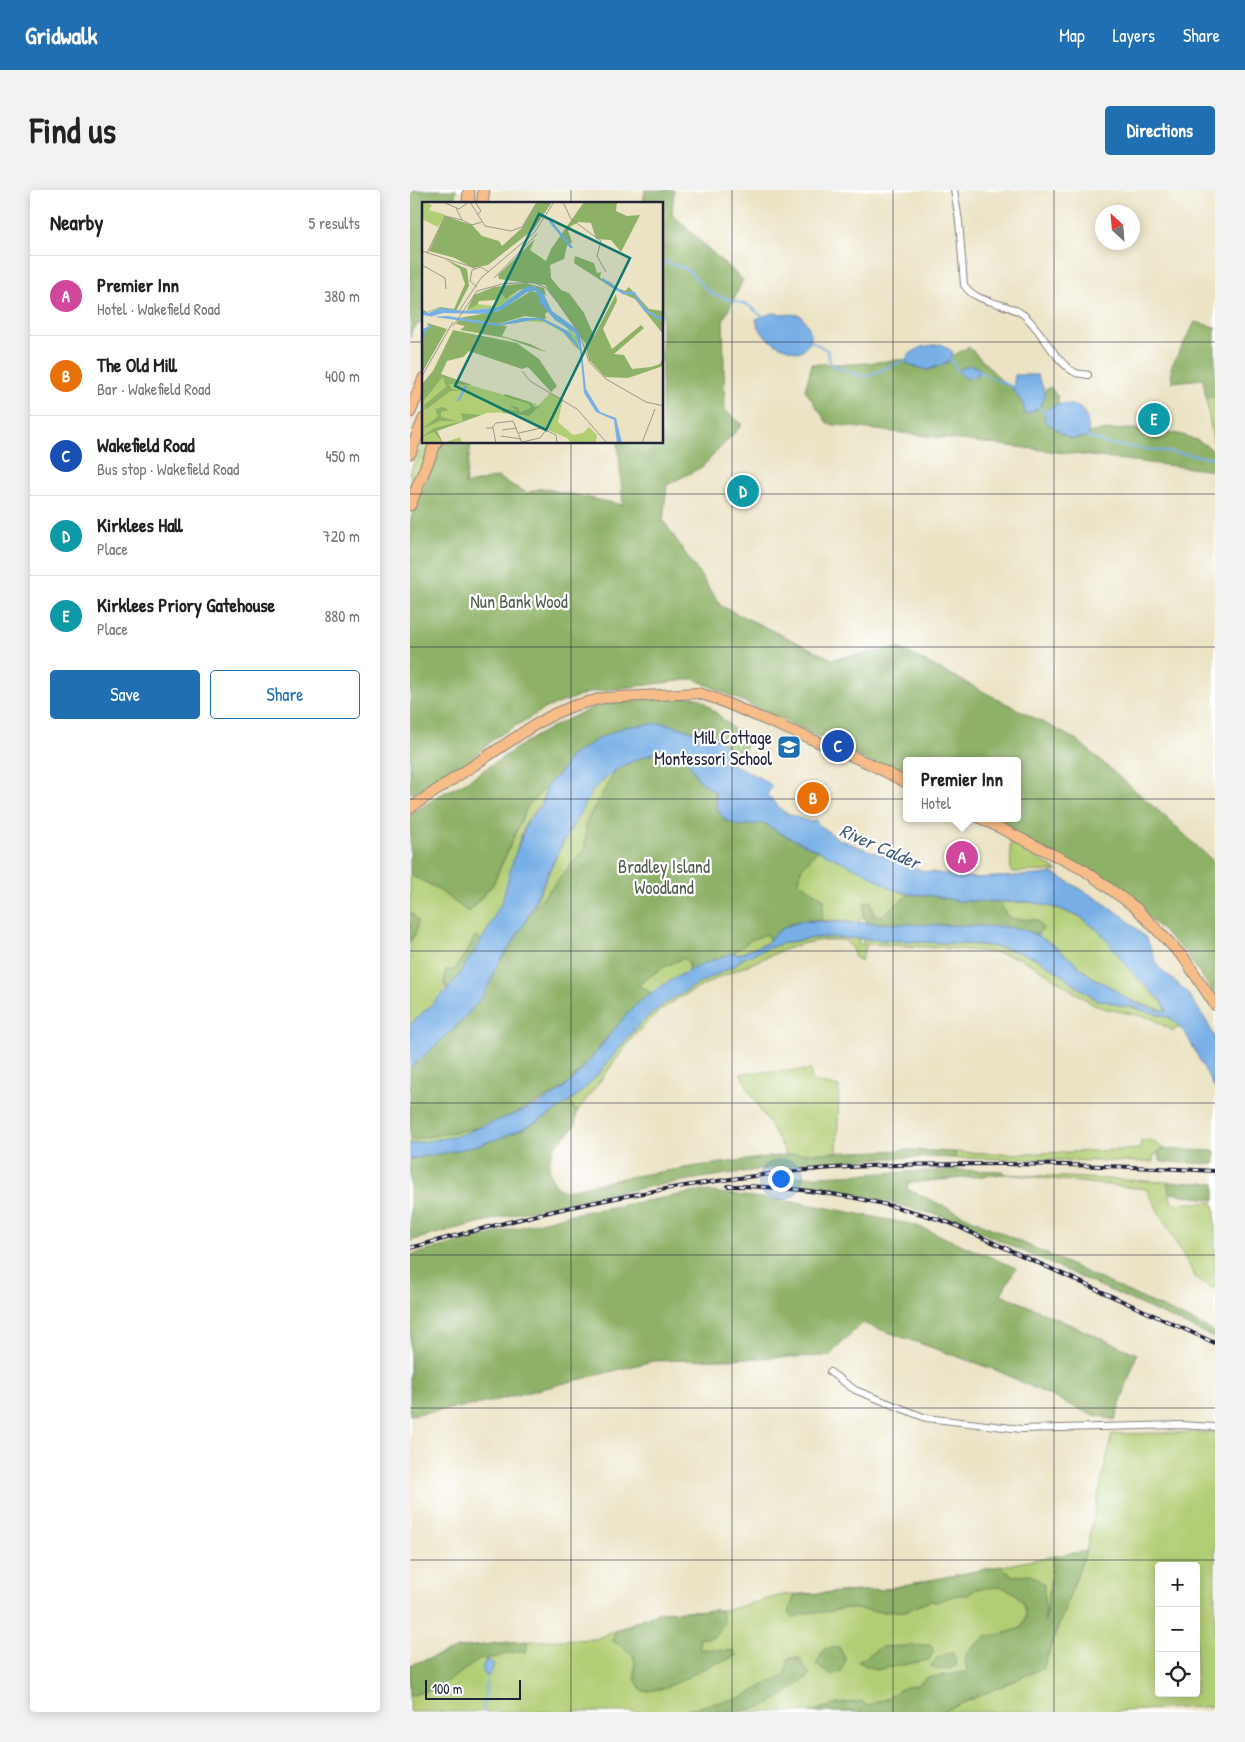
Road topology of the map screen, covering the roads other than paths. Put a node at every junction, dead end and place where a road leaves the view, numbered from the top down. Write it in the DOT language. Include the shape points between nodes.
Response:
graph roads {
  1 [pos="954,190"];
  2 [pos="1088,375"];
  3 [pos="422,382"];
  4 [pos="413,400"];
  5 [pos="410,412"];
  6 [pos="422,424"];
  7 [pos="435,444"];
  8 [pos="410,453"];
  9 [pos="410,505"];
  10 [pos="903,781"];
  11 [pos="410,808"];
  12 [pos="988,822"];
  13 [pos="1215,1005"];
  14 [pos="830,1372"];
  15 [pos="1215,1428"];
  1 -- 2 [label="street" via="964,286 969,293 1016,309 1063,362 1076,373"];
  3 -- 4 [label="highway"];
  4 -- 5 [label="highway"];
  6 -- 8 [label="highway"];
  7 -- 9 [label="highway"];
  10 -- 11 [label="highway" via="868,763 698,693 603,698 566,709 528,729"];
  12 -- 13 [label="highway" via="1084,870 1136,908 1184,958"];
  14 -- 15 [label="street" via="855,1390 926,1418 1021,1428 1180,1425"];
}
